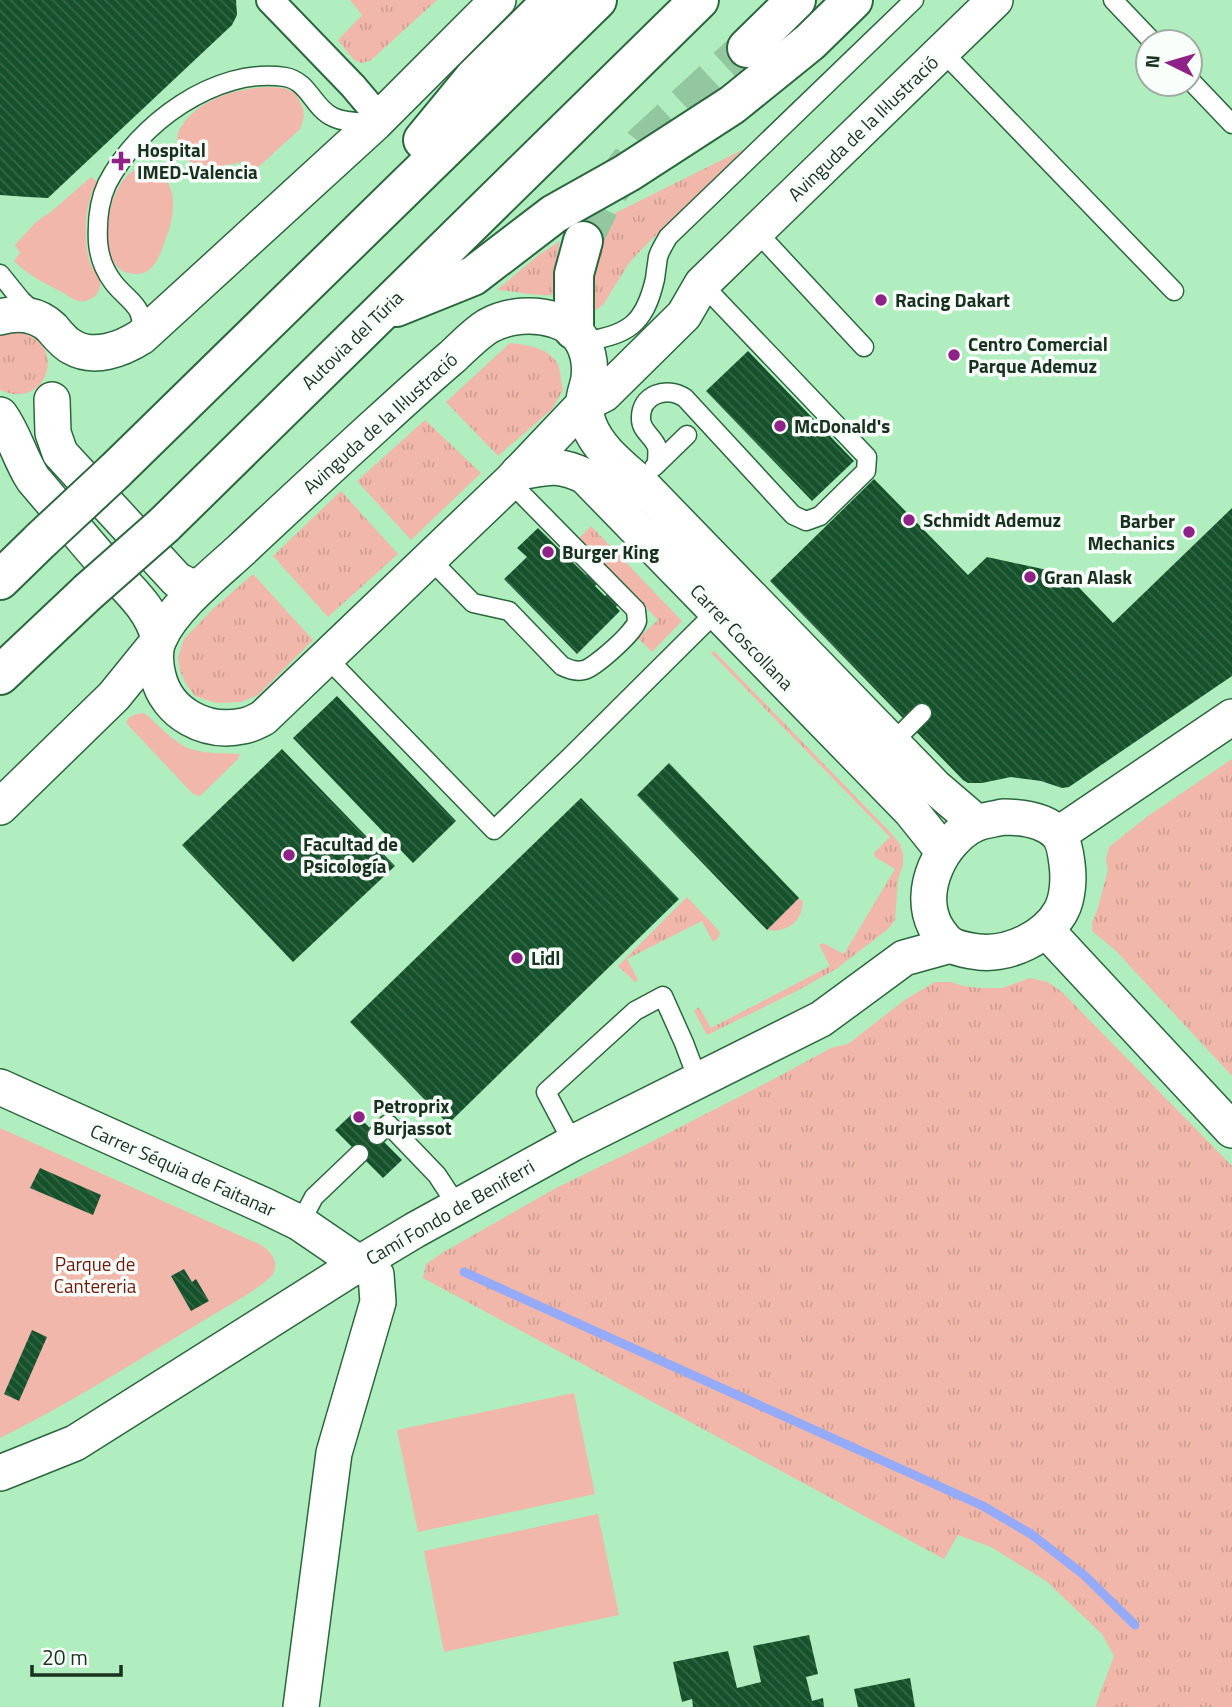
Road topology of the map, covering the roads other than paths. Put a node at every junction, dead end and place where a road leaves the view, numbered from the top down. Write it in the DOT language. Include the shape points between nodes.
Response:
graph roads {
  1 [pos="270,0"];
  2 [pos="498,0"];
  3 [pos="552,0"];
  4 [pos="597,0"];
  5 [pos="699,0"];
  6 [pos="796,0"];
  7 [pos="853,0"];
  8 [pos="914,0"];
  9 [pos="995,0"];
  10 [pos="1116,3"];
  11 [pos="1140,28"];
  12 [pos="747,48"];
  13 [pos="942,51"];
  14 [pos="1204,95"];
  15 [pos="378,120"];
  16 [pos="1232,124"];
  17 [pos="756,231"];
  18 [pos="583,241"];
  19 [pos="0,274"];
  20 [pos="702,285"];
  21 [pos="299,290"];
  22 [pos="1174,291"];
  23 [pos="378,314"];
  24 [pos="1,316"];
  25 [pos="57,334"];
  26 [pos="579,336"];
  27 [pos="141,337"];
  28 [pos="864,347"];
  29 [pos="52,400"];
  30 [pos="584,404"];
  31 [pos="0,412"];
  32 [pos="687,435"];
  33 [pos="649,474"];
  34 [pos="514,477"];
  35 [pos="430,559"];
  36 [pos="0,580"];
  37 [pos="200,587"];
  38 [pos="717,611"];
  39 [pos="158,641"];
  40 [pos="327,658"];
  41 [pos="0,675"];
  42 [pos="114,696"];
  43 [pos="167,699"];
  44 [pos="922,713"];
  45 [pos="1232,717"];
  46 [pos="892,743"];
  47 [pos="0,807"];
  48 [pos="977,823"];
  49 [pos="1059,834"];
  50 [pos="943,851"];
  51 [pos="930,916"];
  52 [pos="1046,930"];
  53 [pos="951,945"];
  54 [pos="904,958"];
  55 [pos="698,1080"];
  56 [pos="0,1087"];
  57 [pos="1232,1130"];
  58 [pos="377,1135"];
  59 [pos="573,1143"];
  60 [pos="359,1154"];
  61 [pos="458,1207"];
  62 [pos="300,1223"];
  63 [pos="360,1263"];
  64 [pos="0,1473"];
  65 [pos="301,1707"];
  1 -- 15 [label="street" via="354,86"];
  2 -- 15 [label="street"];
  3 -- 21 [label="highway" via="474,78"];
  4 -- 21 [label="highway"];
  5 -- 23 [label="highway, Autovia del Túria"];
  6 -- 12 [label="highway"];
  7 -- 23 [label="highway" via="810,42 732,105 554,214 473,276"];
  8 -- 26 [label="lane" via="668,237 659,254 651,298 639,318 625,332 608,338"];
  9 -- 13 [label="street, Avinguda de la Il·lustració"];
  10 -- 11 [label="lane"];
  13 -- 17 [label="street, Avinguda de la Il·lustració"];
  13 -- 22 [label="lane"];
  14 -- 16 [label="lane"];
  15 -- 27 [label="street"];
  15 -- 27 [label="lane" via="336,119 289,77 256,77 207,90 147,131 106,186 98,243 113,283 138,307"];
  17 -- 20 [label="street, Avinguda de la Il·lustració"];
  17 -- 28 [label="lane"];
  18 -- 26 [label="highway" via="574,274"];
  19 -- 25 [label="lane"];
  20 -- 30 [label="street, Avinguda de la Il·lustració" via="684,315 604,394"];
  20 -- 33 [label="lane" via="867,457 866,471 820,516 806,521 793,515 685,398 664,391 647,401 641,414 643,429 657,447"];
  21 -- 36 [label="highway, bridge"];
  23 -- 41 [label="highway, Autovia del Túria, bridge" via="164,525"];
  24 -- 25 [label="street" via="35,317"];
  25 -- 27 [label="street" via="84,352 111,351"];
  25 -- 29 [label="street" via="68,355 64,380"];
  26 -- 30 [label="street" via="589,359"];
  26 -- 37 [label="street, Avinguda de la Il·lustració" via="564,323 529,316 507,318 488,327"];
  29 -- 31 [label="street" via="36,410"];
  29 -- 37 [label="street" via="53,433 60,453 177,580"];
  30 -- 33 [label="street, Carrer Coscollana" via="589,426 600,444"];
  30 -- 34 [label="street, Avinguda de la Il·lustració"];
  31 -- 39 [label="street" via="33,479 148,610"];
  32 -- 33 [label="lane"];
  33 -- 46 [label="street, Carrer Coscollana"];
  34 -- 35 [label="street, Avinguda de la Il·lustració"];
  34 -- 35 [label="lane" via="636,610 633,630 593,666 571,670 509,611 473,603"];
  34 -- 38 [label="street, Carrer Coscollana" via="552,466 585,476"];
  35 -- 40 [label="street, Avinguda de la Il·lustració"];
  37 -- 39 [label="street, Avinguda de la Il·lustració"];
  38 -- 40 [label="lane" via="494,830"];
  38 -- 50 [label="street, Carrer Coscollana" via="911,811"];
  39 -- 42 [label="street, Avinguda de la Il·lustració"];
  39 -- 43 [label="street" via="156,667"];
  40 -- 43 [label="street, Avinguda de la Il·lustració" via="263,718 245,726 205,725 189,719"];
  42 -- 43 [label="street" via="145,694"];
  42 -- 47 [label="street, Avinguda de la Il·lustració"];
  44 -- 46 [label="lane"];
  45 -- 49 [label="street"];
  46 -- 48 [label="street, Carrer Coscollana"];
  48 -- 49 [label="street" via="1023,817"];
  48 -- 50 [label="street"];
  49 -- 52 [label="street" via="1066,852 1067,891 1061,911"];
  50 -- 51 [label="street" via="928,897"];
  51 -- 53 [label="street"];
  51 -- 54 [label="street, Camí Fondo de Beniferri"];
  52 -- 53 [label="street" via="1000,952"];
  52 -- 57 [label="street"];
  53 -- 54 [label="street, Camí Fondo de Beniferri"];
  54 -- 55 [label="street, Camí Fondo de Beniferri" via="821,1020"];
  55 -- 59 [label="street, Camí Fondo de Beniferri"];
  55 -- 59 [label="lane" via="663,996 635,1011 546,1092"];
  56 -- 62 [label="street, Carrer Séquia de Faitanar"];
  58 -- 61 [label="lane" via="388,1124 437,1175"];
  59 -- 61 [label="street, Camí Fondo de Beniferri"];
  60 -- 62 [label="lane" via="314,1197"];
  61 -- 63 [label="street, Camí Fondo de Beniferri"];
  62 -- 63 [label="street, Carrer Séquia de Faitanar"];
  63 -- 64 [label="street, Camí Fondo de Beniferri" via="75,1443"];
  63 -- 65 [label="street" via="376,1275 378,1302 334,1453"];
}
